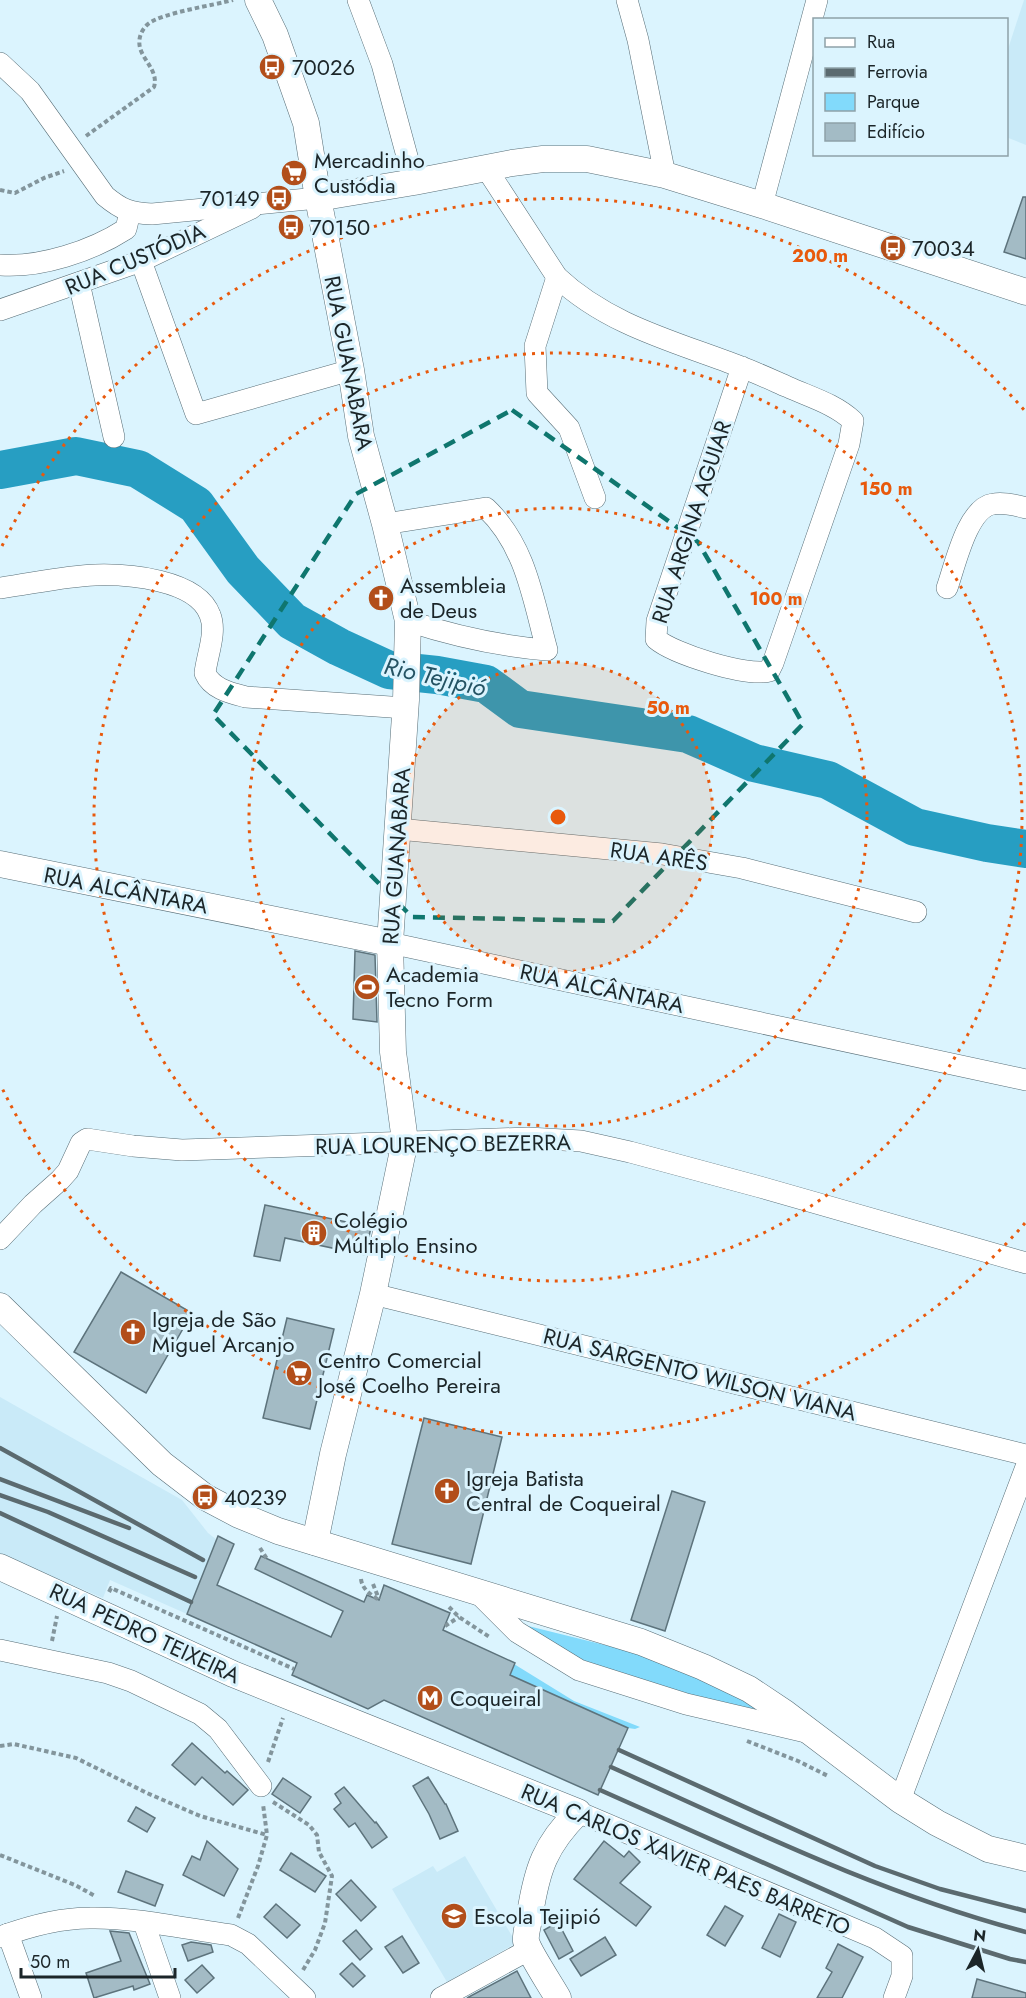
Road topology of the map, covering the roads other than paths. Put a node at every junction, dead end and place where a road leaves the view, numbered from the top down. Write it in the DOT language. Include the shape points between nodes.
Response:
graph roads {
  1 [pos="258,0"];
  2 [pos="358,0"];
  3 [pos="627,0"];
  4 [pos="817,0"];
  5 [pos="0,63"];
  6 [pos="486,168"];
  7 [pos="665,175"];
  8 [pos="414,182"];
  9 [pos="318,198"];
  10 [pos="267,201"];
  11 [pos="762,204"];
  12 [pos="130,212"];
  13 [pos="141,261"];
  14 [pos="0,265"];
  15 [pos="557,277"];
  16 [pos="79,283"];
  17 [pos="1026,292"];
  18 [pos="0,310"];
  19 [pos="742,367"];
  20 [pos="351,370"];
  21 [pos="114,437"];
  22 [pos="596,498"];
  23 [pos="1026,508"];
  24 [pos="385,524"];
  25 [pos="0,588"];
  26 [pos="947,588"];
  27 [pos="408,627"];
  28 [pos="405,704"];
  29 [pos="398,829"];
  30 [pos="0,864"];
  31 [pos="916,912"];
  32 [pos="390,943"];
  33 [pos="1026,1080"];
  34 [pos="405,1141"];
  35 [pos="0,1239"];
  36 [pos="1026,1263"];
  37 [pos="373,1294"];
  38 [pos="0,1306"];
  39 [pos="1026,1455"];
  40 [pos="1026,1467"];
  41 [pos="315,1542"];
  42 [pos="0,1567"];
  43 [pos="479,1594"];
  44 [pos="0,1650"];
  45 [pos="810,1733"];
  46 [pos="466,1768"];
  47 [pos="262,1791"];
  48 [pos="900,1800"];
  49 [pos="578,1812"];
  50 [pos="1026,1858"];
  51 [pos="144,1923"];
  52 [pos="4,1936"];
  53 [pos="528,1945"];
  54 [pos="299,1992"];
  55 [pos="31,1998"];
  56 [pos="170,1998"];
  57 [pos="441,1998"];
  58 [pos="558,1998"];
  59 [pos="894,1998"];
  1 -- 9 [label="street, RUA GUANABARA" via="306,123"];
  2 -- 8 [label="street" via="381,64"];
  3 -- 7 [label="street"];
  4 -- 11 [label="street"];
  5 -- 12 [label="street" via="30,91 105,196"];
  6 -- 7 [label="street" via="543,159 587,159"];
  6 -- 8 [label="street"];
  6 -- 15 [label="street, RUA ARGINA AGUIAR"];
  7 -- 11 [label="street"];
  8 -- 9 [label="street"];
  9 -- 10 [label="street"];
  9 -- 20 [label="street, RUA GUANABARA"];
  10 -- 12 [label="street" via="152,214"];
  10 -- 13 [label="street, RUA CUSTÓDIA"];
  11 -- 17 [label="street"];
  12 -- 14 [label="street" via="126,229 104,243 26,266"];
  13 -- 16 [label="street, RUA CUSTÓDIA"];
  13 -- 20 [label="street" via="196,414"];
  15 -- 19 [label="street, RUA ARGINA AGUIAR" via="611,316 660,339"];
  15 -- 22 [label="street" via="536,345 537,393 569,428"];
  16 -- 18 [label="street, RUA CUSTÓDIA"];
  16 -- 21 [label="street"];
  19 -- 19 [label="street, RUA ARGINA AGUIAR" via="655,631 656,639 666,647 762,673 773,663 846,454 852,421 830,405"];
  20 -- 24 [label="street, RUA GUANABARA" via="361,436"];
  23 -- 26 [label="street" via="993,504 975,516"];
  24 -- 27 [label="street, RUA GUANABARA"];
  24 -- 27 [label="street" via="486,508 502,523 526,569 546,650"];
  25 -- 28 [label="street" via="93,575 131,575 173,585 204,604 211,616 205,673 225,691 246,697"];
  27 -- 28 [label="street, RUA GUANABARA"];
  28 -- 29 [label="street, RUA GUANABARA"];
  29 -- 31 [label="street, RUA ARÊS" via="662,854 742,868"];
  29 -- 32 [label="street, RUA GUANABARA"];
  30 -- 32 [label="street, RUA ALCÂNTARA"];
  32 -- 33 [label="street, RUA ALCÂNTARA"];
  32 -- 34 [label="street, RUA GUANABARA" via="393,1052"];
  34 -- 35 [label="street, RUA LOURENÇO BEZERRA" via="182,1150 87,1139 81,1143 68,1171"];
  34 -- 36 [label="street, RUA LOURENÇO BEZERRA" via="581,1141"];
  34 -- 37 [label="street, RUA GUANABARA"];
  37 -- 39 [label="street, RUA SARGENTO WILSON VIANA"];
  37 -- 41 [label="street, RUA GUANABARA"];
  38 -- 41 [label="street" via="162,1464 205,1497 278,1531"];
  40 -- 48 [label="street"];
  41 -- 43 [label="street"];
  42 -- 46 [label="street, RUA PEDRO TEIXEIRA" via="223,1669"];
  43 -- 45 [label="street" via="641,1642 703,1667 749,1689"];
  43 -- 45 [label="street" via="517,1632 579,1670 686,1704"];
  44 -- 47 [label="street" via="123,1678 200,1714 218,1729"];
  45 -- 48 [label="street"];
  46 -- 49 [label="street, RUA CARLOS XAVIER PAES BARRETO"];
  48 -- 50 [label="street" via="988,1849"];
  49 -- 53 [label="street" via="559,1831 538,1873"];
  49 -- 59 [label="street, RUA CARLOS XAVIER PAES BARRETO" via="875,1938 902,1956 902,1976"];
  51 -- 52 [label="street" via="87,1918"];
  51 -- 54 [label="street" via="231,1935 248,1944"];
  51 -- 56 [label="street"];
  52 -- 55 [label="street"];
  53 -- 57 [label="street"];
  53 -- 58 [label="street"];
}
